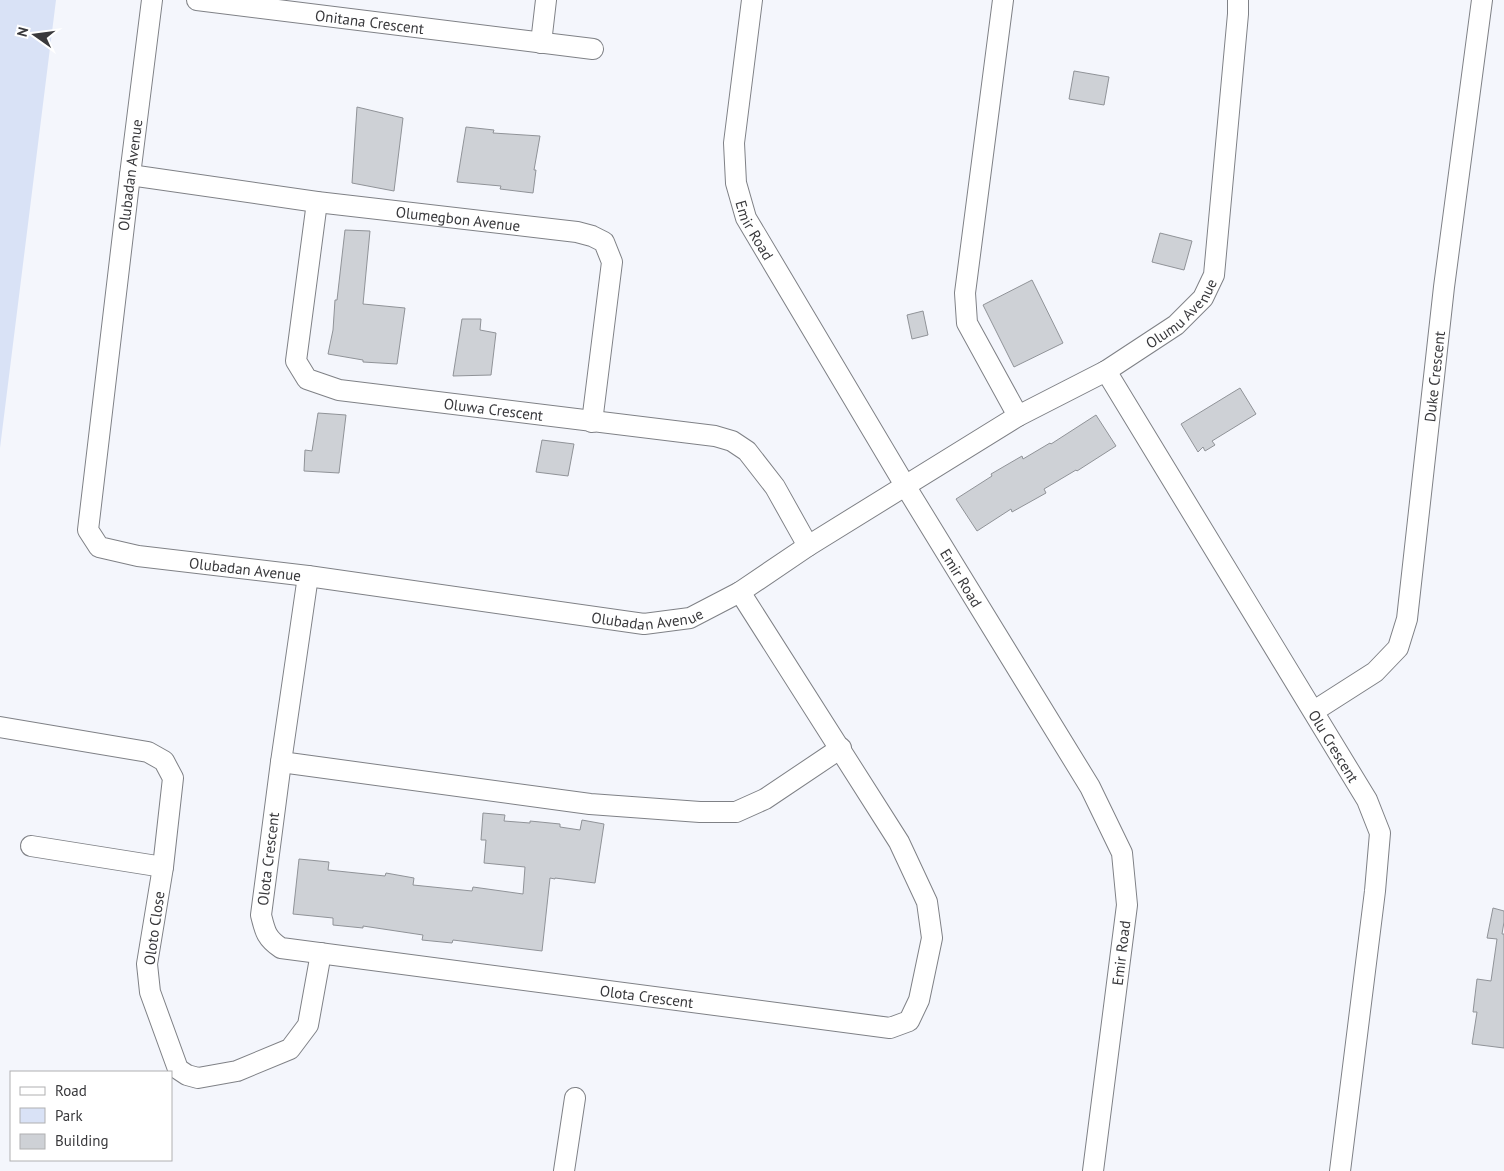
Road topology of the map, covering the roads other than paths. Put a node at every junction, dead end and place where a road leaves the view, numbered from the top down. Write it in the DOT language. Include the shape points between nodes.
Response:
graph roads {
  1 [pos="152,0"];
  2 [pos="197,0"];
  3 [pos="546,0"];
  4 [pos="752,0"];
  5 [pos="1003,0"];
  6 [pos="1238,0"];
  7 [pos="1482,0"];
  8 [pos="541,43"];
  9 [pos="593,50"];
  10 [pos="130,175"];
  11 [pos="317,202"];
  12 [pos="1106,371"];
  13 [pos="1018,416"];
  14 [pos="592,422"];
  15 [pos="906,487"];
  16 [pos="808,546"];
  17 [pos="308,576"];
  18 [pos="740,592"];
  19 [pos="1314,712"];
  20 [pos="0,727"];
  21 [pos="841,748"];
  22 [pos="281,762"];
  23 [pos="31,846"];
  24 [pos="163,867"];
  25 [pos="321,953"];
  26 [pos="575,1098"];
  27 [pos="564,1171"];
  28 [pos="1093,1171"];
  29 [pos="1340,1171"];
  1 -- 10 [label="street, Olubadan Avenue"];
  2 -- 8 [label="street, Onitana Crescent"];
  3 -- 8 [label="street"];
  4 -- 15 [label="street, Emir Road" via="734,143 736,183 746,218"];
  5 -- 13 [label="street" via="965,293 967,324"];
  6 -- 12 [label="street, Olumu Avenue" via="1214,275 1203,298 1176,325"];
  7 -- 19 [label="street, Duke Crescent" via="1444,288 1407,619 1398,648 1375,672"];
  8 -- 9 [label="street, Onitana Crescent"];
  10 -- 11 [label="street, Olumegbon Avenue"];
  10 -- 17 [label="street, Olubadan Avenue" via="88,530 100,547 138,556"];
  11 -- 14 [label="street, Oluwa Crescent" via="296,361 307,379 339,390"];
  11 -- 14 [label="street, Olumegbon Avenue" via="578,232 604,242 612,262"];
  12 -- 13 [label="street, Olumu Avenue"];
  12 -- 19 [label="street, Olu Crescent"];
  13 -- 15 [label="street, Olumu Avenue"];
  14 -- 16 [label="street, Oluwa Crescent" via="715,436 732,441 747,451 775,487"];
  15 -- 16 [label="street, Olubadan Avenue"];
  15 -- 28 [label="street, Emir Road" via="1090,787 1122,853 1127,905"];
  16 -- 18 [label="street, Olubadan Avenue"];
  17 -- 18 [label="street, Olubadan Avenue" via="644,624 690,618"];
  17 -- 22 [label="street, Olota Crescent"];
  18 -- 21 [label="street, Olota Crescent"];
  19 -- 29 [label="street, Olu Crescent" via="1367,800 1380,833"];
  20 -- 24 [label="street, Oloto Close" via="148,752 164,760 174,778"];
  21 -- 22 [label="street" via="765,799 736,812 598,805"];
  21 -- 25 [label="street, Olota Crescent" via="899,842 927,902 932,938 919,1000 909,1020 896,1026 869,1026"];
  22 -- 25 [label="street, Olota Crescent" via="261,915 265,932 281,948"];
  23 -- 24 [label="street"];
  24 -- 25 [label="street, Oloto Close" via="147,964 150,992 178,1068 187,1075 198,1078 237,1071 290,1049 308,1025"];
  26 -- 27 [label="street"];
}
